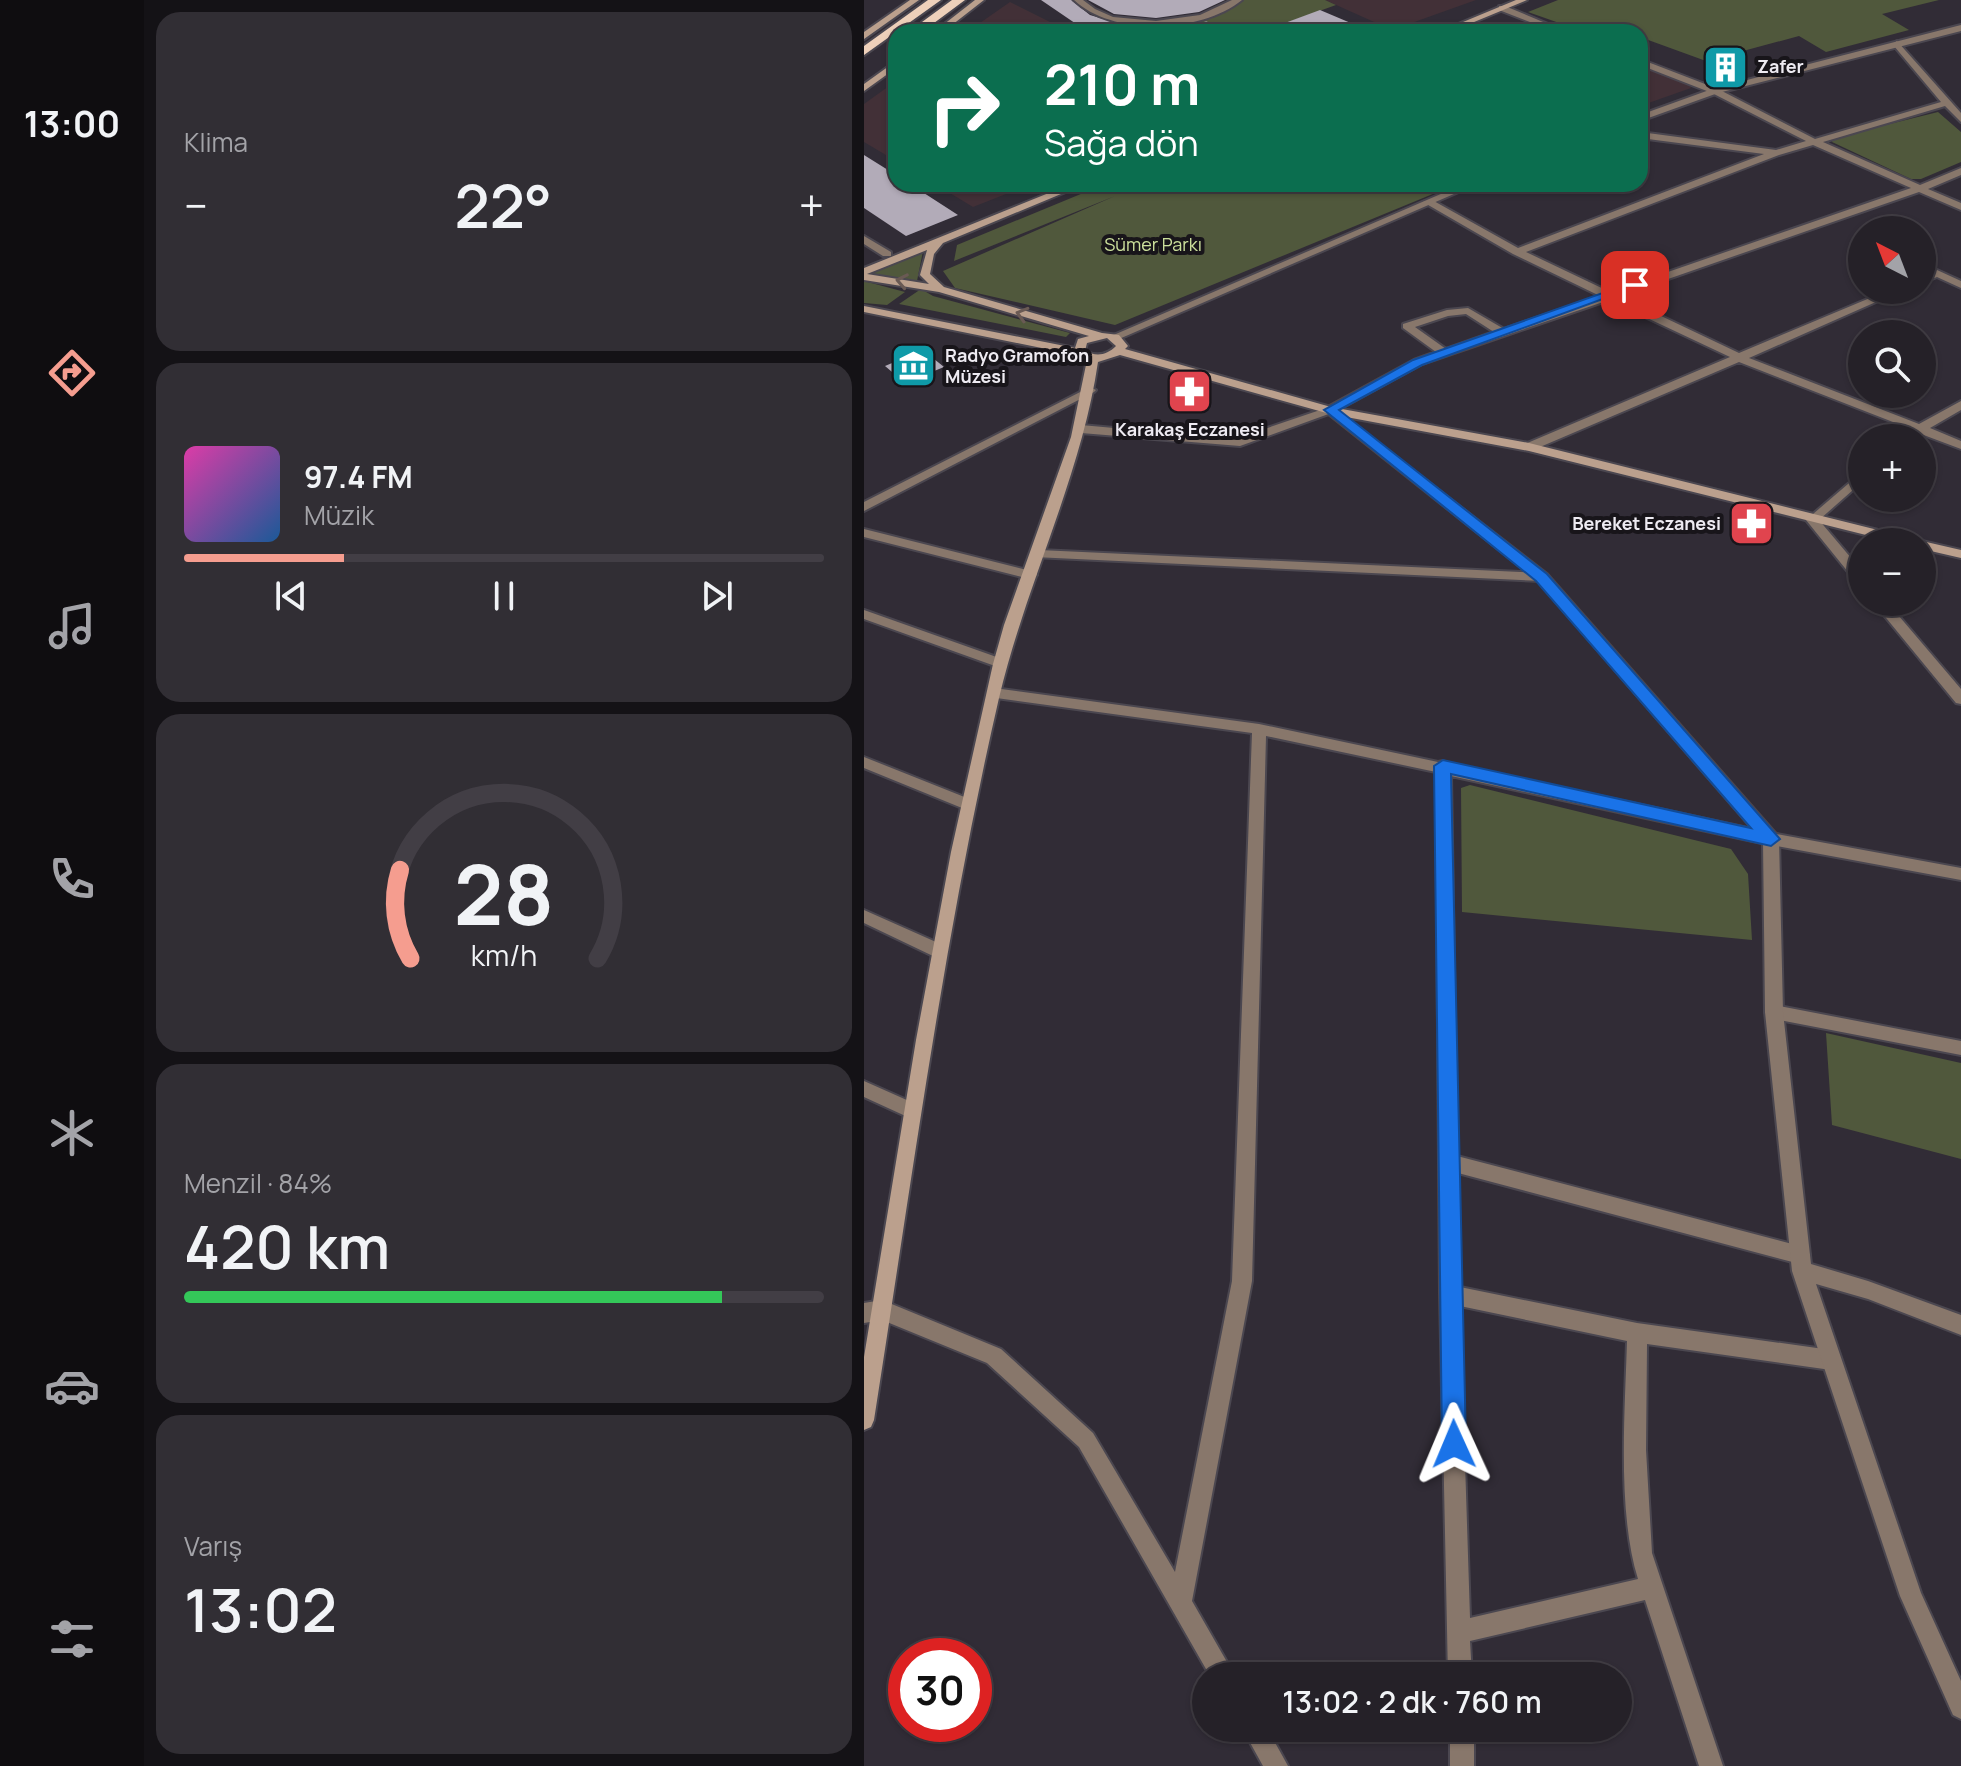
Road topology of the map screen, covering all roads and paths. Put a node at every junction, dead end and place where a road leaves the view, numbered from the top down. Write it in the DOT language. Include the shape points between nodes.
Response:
graph roads {
  1 [pos="915,0"];
  2 [pos="935,0"];
  3 [pos="959,0"];
  4 [pos="980,0"];
  5 [pos="1078,0"];
  6 [pos="1238,0"];
  7 [pos="1523,0"];
  8 [pos="1533,0"];
  9 [pos="1504,9"];
  10 [pos="1128,22"];
  11 [pos="902,24"];
  12 [pos="926,24"];
  13 [pos="948,24"];
  14 [pos="1132,24"];
  15 [pos="1464,24"];
  16 [pos="1471,24"];
  17 [pos="1542,24"];
  18 [pos="1961,28"];
  19 [pos="888,34"];
  20 [pos="864,36"];
  21 [pos="1897,44"];
  22 [pos="864,51"];
  23 [pos="1648,65"];
  24 [pos="888,70"];
  25 [pos="864,88"];
  26 [pos="1715,91"];
  27 [pos="1947,103"];
  28 [pos="1648,115"];
  29 [pos="1961,119"];
  30 [pos="1648,136"];
  31 [pos="1810,140"];
  32 [pos="1776,153"];
  33 [pos="1961,171"];
  34 [pos="1919,189"];
  35 [pos="1045,192"];
  36 [pos="1060,192"];
  37 [pos="1452,192"];
  38 [pos="1428,202"];
  39 [pos="1961,207"];
  40 [pos="864,239"];
  41 [pos="941,240"];
  42 [pos="1517,252"];
  43 [pos="887,254"];
  44 [pos="864,264"];
  45 [pos="1936,273"];
  46 [pos="864,274"];
  47 [pos="1961,285"];
  48 [pos="940,289"];
  49 [pos="1607,295"];
  50 [pos="1865,304"];
  51 [pos="868,308"];
  52 [pos="1501,332"];
  53 [pos="1098,335"];
  54 [pos="1115,337"];
  55 [pos="1119,351"];
  56 [pos="1079,352"];
  57 [pos="1445,353"];
  58 [pos="1093,358"];
  59 [pos="1740,358"];
  60 [pos="1090,390"];
  61 [pos="1961,405"];
  62 [pos="1330,410"];
  63 [pos="1888,424"];
  64 [pos="1928,424"];
  65 [pos="1081,429"];
  66 [pos="1936,440"];
  67 [pos="1961,445"];
  68 [pos="1529,447"];
  69 [pos="1848,488"];
  70 [pos="864,507"];
  71 [pos="1812,520"];
  72 [pos="1848,528"];
  73 [pos="864,533"];
  74 [pos="1936,548"];
  75 [pos="1039,554"];
  76 [pos="1961,554"];
  77 [pos="1848,563"];
  78 [pos="1030,575"];
  79 [pos="1542,577"];
  80 [pos="864,614"];
  81 [pos="1892,616"];
  82 [pos="1000,663"];
  83 [pos="994,693"];
  84 [pos="1961,699"];
  85 [pos="1259,729"];
  86 [pos="864,762"];
  87 [pos="1443,766"];
  88 [pos="967,804"];
  89 [pos="1771,839"];
  90 [pos="1961,874"];
  91 [pos="864,916"];
  92 [pos="939,951"];
  93 [pos="1774,1012"];
  94 [pos="1961,1048"];
  95 [pos="864,1089"];
  96 [pos="912,1111"];
  97 [pos="1449,1162"];
  98 [pos="1801,1263"];
  99 [pos="1450,1294"];
  100 [pos="873,1312"];
  101 [pos="1961,1325"];
  102 [pos="1637,1333"];
  103 [pos="1831,1360"];
  104 [pos="864,1420"];
  105 [pos="1652,1587"];
  106 [pos="1180,1603"];
  107 [pos="1459,1632"];
  108 [pos="1215,1662"];
  109 [pos="1460,1662"];
  110 [pos="1961,1707"];
  111 [pos="1262,1742"];
  112 [pos="1462,1742"];
  113 [pos="1276,1766"];
  114 [pos="1462,1766"];
  115 [pos="1711,1766"];
  1 -- 20 [label="main road"];
  2 -- 11 [label="highway"];
  3 -- 12 [label="highway"];
  4 -- 13 [label="main road"];
  5 -- 10 [label="street" via="1101,16"];
  6 -- 10 [label="street" via="1198,18"];
  7 -- 9 [label="main road"];
  8 -- 9 [label="main road"];
  9 -- 15 [label="main road"];
  9 -- 16 [label="main road"];
  9 -- 17 [label="street"];
  10 -- 14 [label="street"];
  18 -- 21 [label="street"];
  19 -- 22 [label="highway"];
  21 -- 26 [label="street"];
  21 -- 27 [label="street"];
  23 -- 26 [label="street"];
  24 -- 25 [label="main road"];
  26 -- 28 [label="street"];
  26 -- 31 [label="street"];
  27 -- 29 [label="street"];
  27 -- 31 [label="street"];
  30 -- 32 [label="street"];
  31 -- 32 [label="street"];
  31 -- 34 [label="street"];
  32 -- 42 [label="street"];
  33 -- 34 [label="street"];
  34 -- 39 [label="street"];
  34 -- 49 [label="street"];
  35 -- 43 [label="main road"];
  36 -- 41 [label="main road"];
  37 -- 38 [label="street"];
  38 -- 42 [label="street"];
  38 -- 54 [label="street"];
  40 -- 43 [label="street"];
  41 -- 46 [label="main road"];
  41 -- 48 [label="main road" via="925,266 925,275"];
  42 -- 49 [label="street"];
  43 -- 44 [label="main road"];
  45 -- 47 [label="street"];
  48 -- 46 [label="main road, one-way"];
  53 -- 48 [label="main road, one-way"];
  49 -- 52 [label="street"];
  49 -- 59 [label="street"];
  50 -- 59 [label="street"];
  51 -- 56 [label="main road"];
  52 -- 57 [label="street"];
  52 -- 57 [label="street" via="1468,311 1407,326"];
  53 -- 54 [label="main road"];
  53 -- 56 [label="main road" via="1082,341"];
  54 -- 55 [label="main road" via="1122,346"];
  55 -- 58 [label="main road"];
  55 -- 62 [label="main road"];
  56 -- 58 [label="main road"];
  57 -- 62 [label="street"];
  58 -- 60 [label="main road"];
  59 -- 63 [label="street"];
  59 -- 68 [label="street"];
  60 -- 65 [label="main road"];
  60 -- 70 [label="street"];
  61 -- 64 [label="street"];
  62 -- 65 [label="street" via="1236,443"];
  62 -- 68 [label="main road"];
  62 -- 79 [label="street"];
  65 -- 75 [label="main road"];
  66 -- 67 [label="street"];
  68 -- 71 [label="main road"];
  69 -- 71 [label="street"];
  71 -- 72 [label="main road"];
  71 -- 77 [label="street"];
  73 -- 78 [label="street"];
  74 -- 76 [label="main road"];
  75 -- 78 [label="main road"];
  75 -- 79 [label="street"];
  78 -- 82 [label="main road"];
  79 -- 89 [label="street"];
  80 -- 82 [label="street"];
  81 -- 84 [label="street"];
  82 -- 83 [label="main road"];
  83 -- 85 [label="street"];
  83 -- 88 [label="main road"];
  85 -- 87 [label="street"];
  85 -- 106 [label="street" via="1242,1281"];
  86 -- 88 [label="street"];
  87 -- 89 [label="street"];
  87 -- 97 [label="street"];
  88 -- 92 [label="main road"];
  89 -- 90 [label="street"];
  89 -- 93 [label="street"];
  91 -- 92 [label="street"];
  92 -- 96 [label="main road"];
  93 -- 94 [label="street"];
  93 -- 98 [label="street"];
  95 -- 96 [label="street"];
  96 -- 100 [label="main road"];
  97 -- 98 [label="street"];
  97 -- 99 [label="street"];
  98 -- 101 [label="street"];
  98 -- 103 [label="street"];
  99 -- 102 [label="street"];
  99 -- 107 [label="street"];
  100 -- 104 [label="main road"];
  100 -- 106 [label="street" via="994,1356 1086,1440"];
  102 -- 103 [label="street"];
  102 -- 105 [label="street" via="1635,1465 1641,1553"];
  103 -- 110 [label="street" via="1911,1596"];
  105 -- 107 [label="street"];
  105 -- 115 [label="street"];
  106 -- 108 [label="street"];
  107 -- 109 [label="street"];
  111 -- 113 [label="street"];
  112 -- 114 [label="street"];
}
